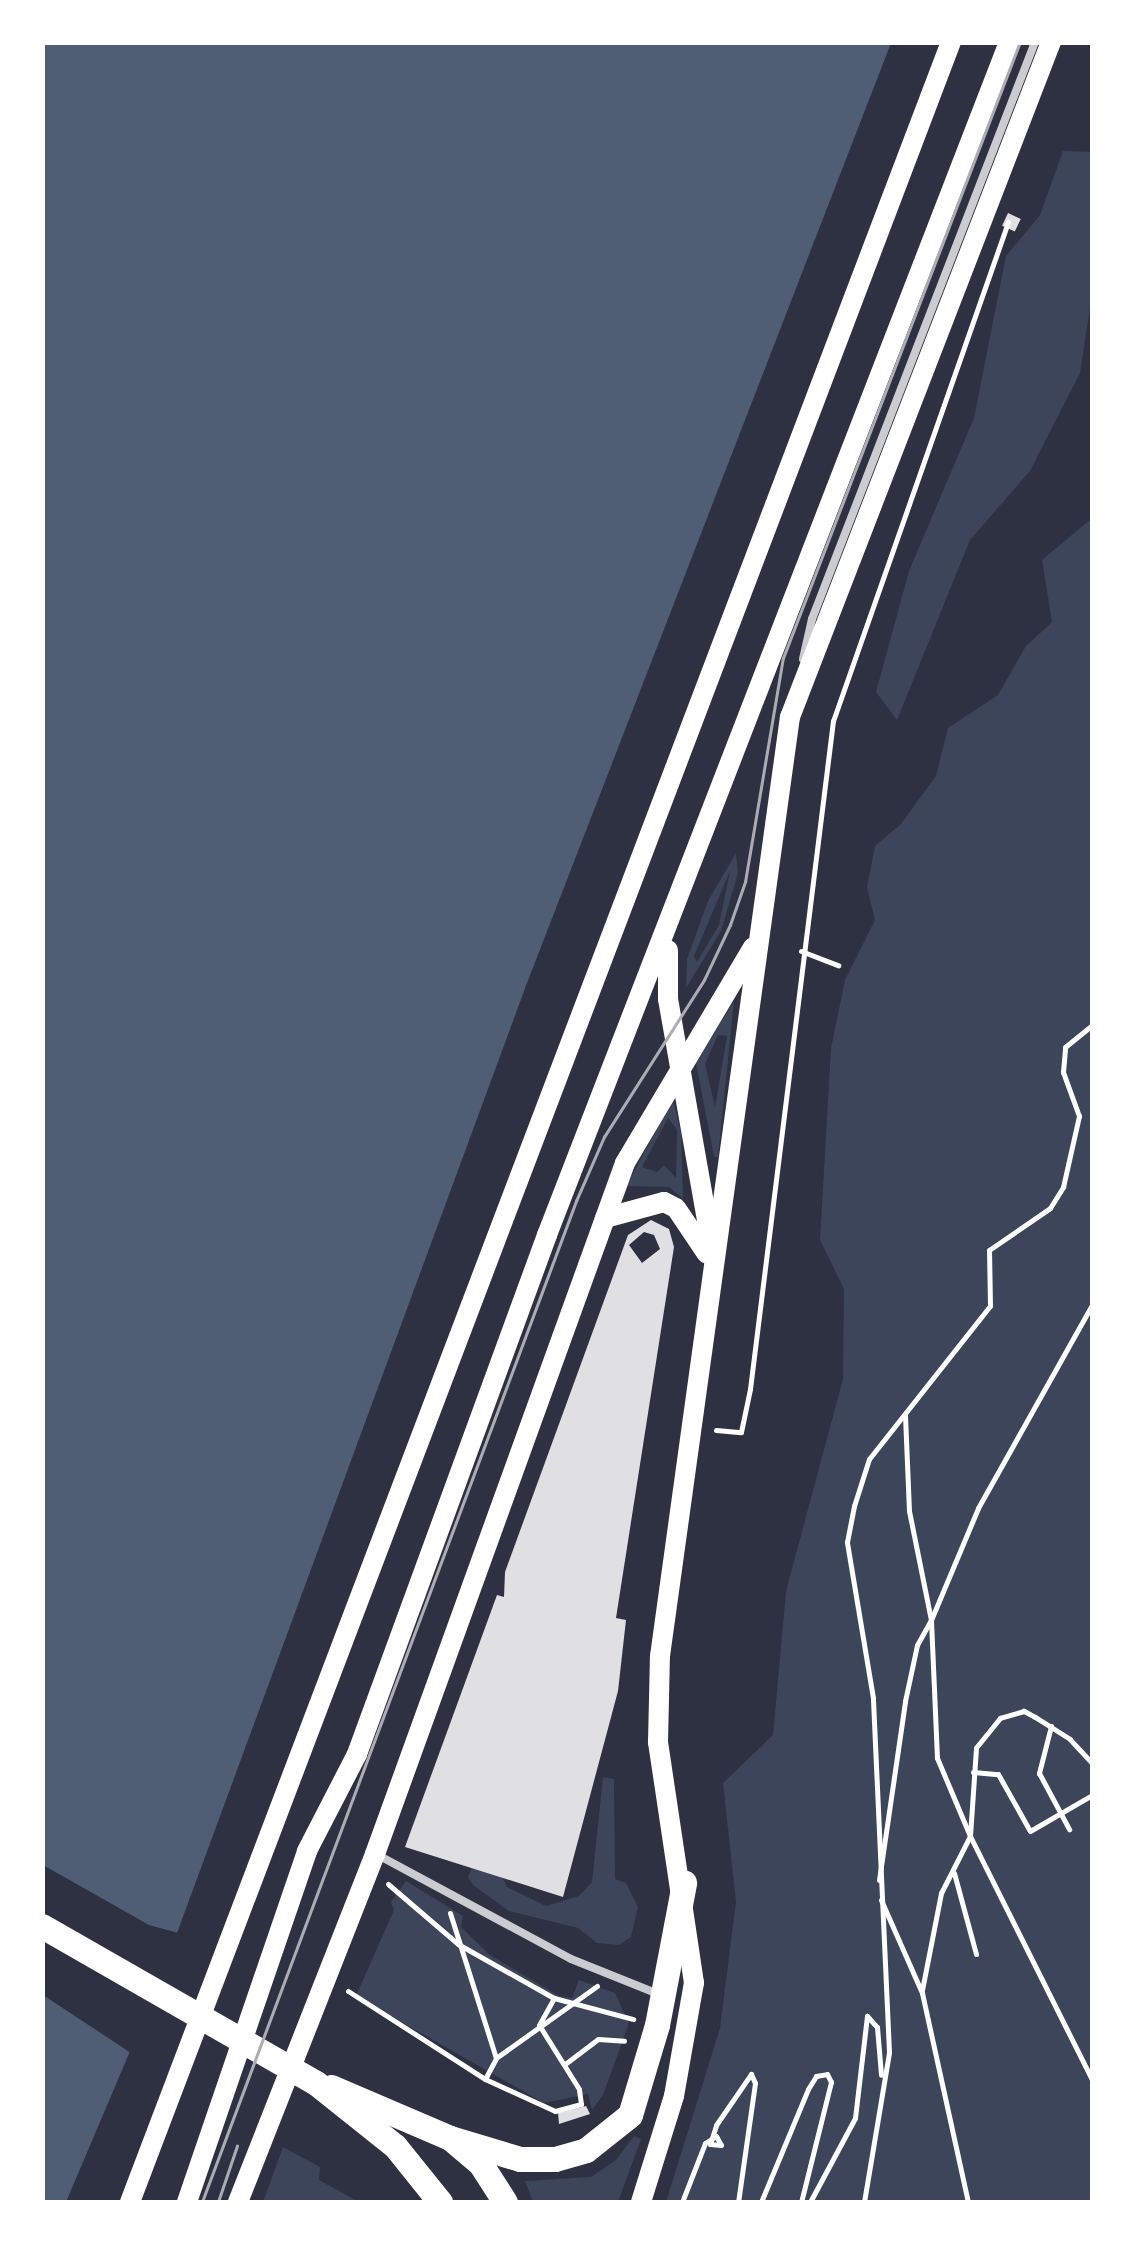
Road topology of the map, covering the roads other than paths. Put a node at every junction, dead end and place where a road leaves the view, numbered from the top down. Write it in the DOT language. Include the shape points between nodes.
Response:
graph roads {
  1 [pos="950,42"];
  2 [pos="1009,42"];
  3 [pos="1035,42"];
  4 [pos="1052,42"];
  5 [pos="790,716"];
  6 [pos="670,928"];
  7 [pos="759,937"];
  8 [pos="683,1062"];
  9 [pos="605,1218"];
  10 [pos="713,1264"];
  11 [pos="375,1854"];
  12 [pos="684,1883"];
  13 [pos="42,1926"];
  14 [pos="663,1996"];
  15 [pos="316,2082"];
  16 [pos="450,2138"];
  17 [pos="130,2202"];
  18 [pos="187,2202"];
  19 [pos="238,2202"];
  20 [pos="440,2202"];
  21 [pos="505,2202"];
  22 [pos="641,2202"];
  1 -- 17 [label="main road"];
  2 -- 6 [label="main road"];
  3 -- 5 [label="lane" via="812,619"];
  4 -- 5 [label="main road"];
  5 -- 7 [label="main road"];
  6 -- 8 [label="main road" via="668,999"];
  6 -- 18 [label="main road" via="547,1235 357,1754 307,1852"];
  7 -- 8 [label="main road"];
  7 -- 10 [label="main road"];
  8 -- 9 [label="main road" via="625,1164"];
  8 -- 10 [label="main road"];
  9 -- 10 [label="main road" via="664,1202 696,1232"];
  9 -- 11 [label="main road"];
  10 -- 12 [label="main road" via="656,1700"];
  11 -- 14 [label="lane"];
  11 -- 19 [label="main road"];
  12 -- 14 [label="main road"];
  12 -- 22 [label="main road" via="694,1983 674,2096"];
  13 -- 15 [label="main road"];
  14 -- 16 [label="main road" via="630,2115 586,2150 520,2160"];
  15 -- 16 [label="main road" via="374,2100"];
  15 -- 20 [label="main road" via="395,2146"];
  16 -- 21 [label="main road" via="480,2163"];
}
